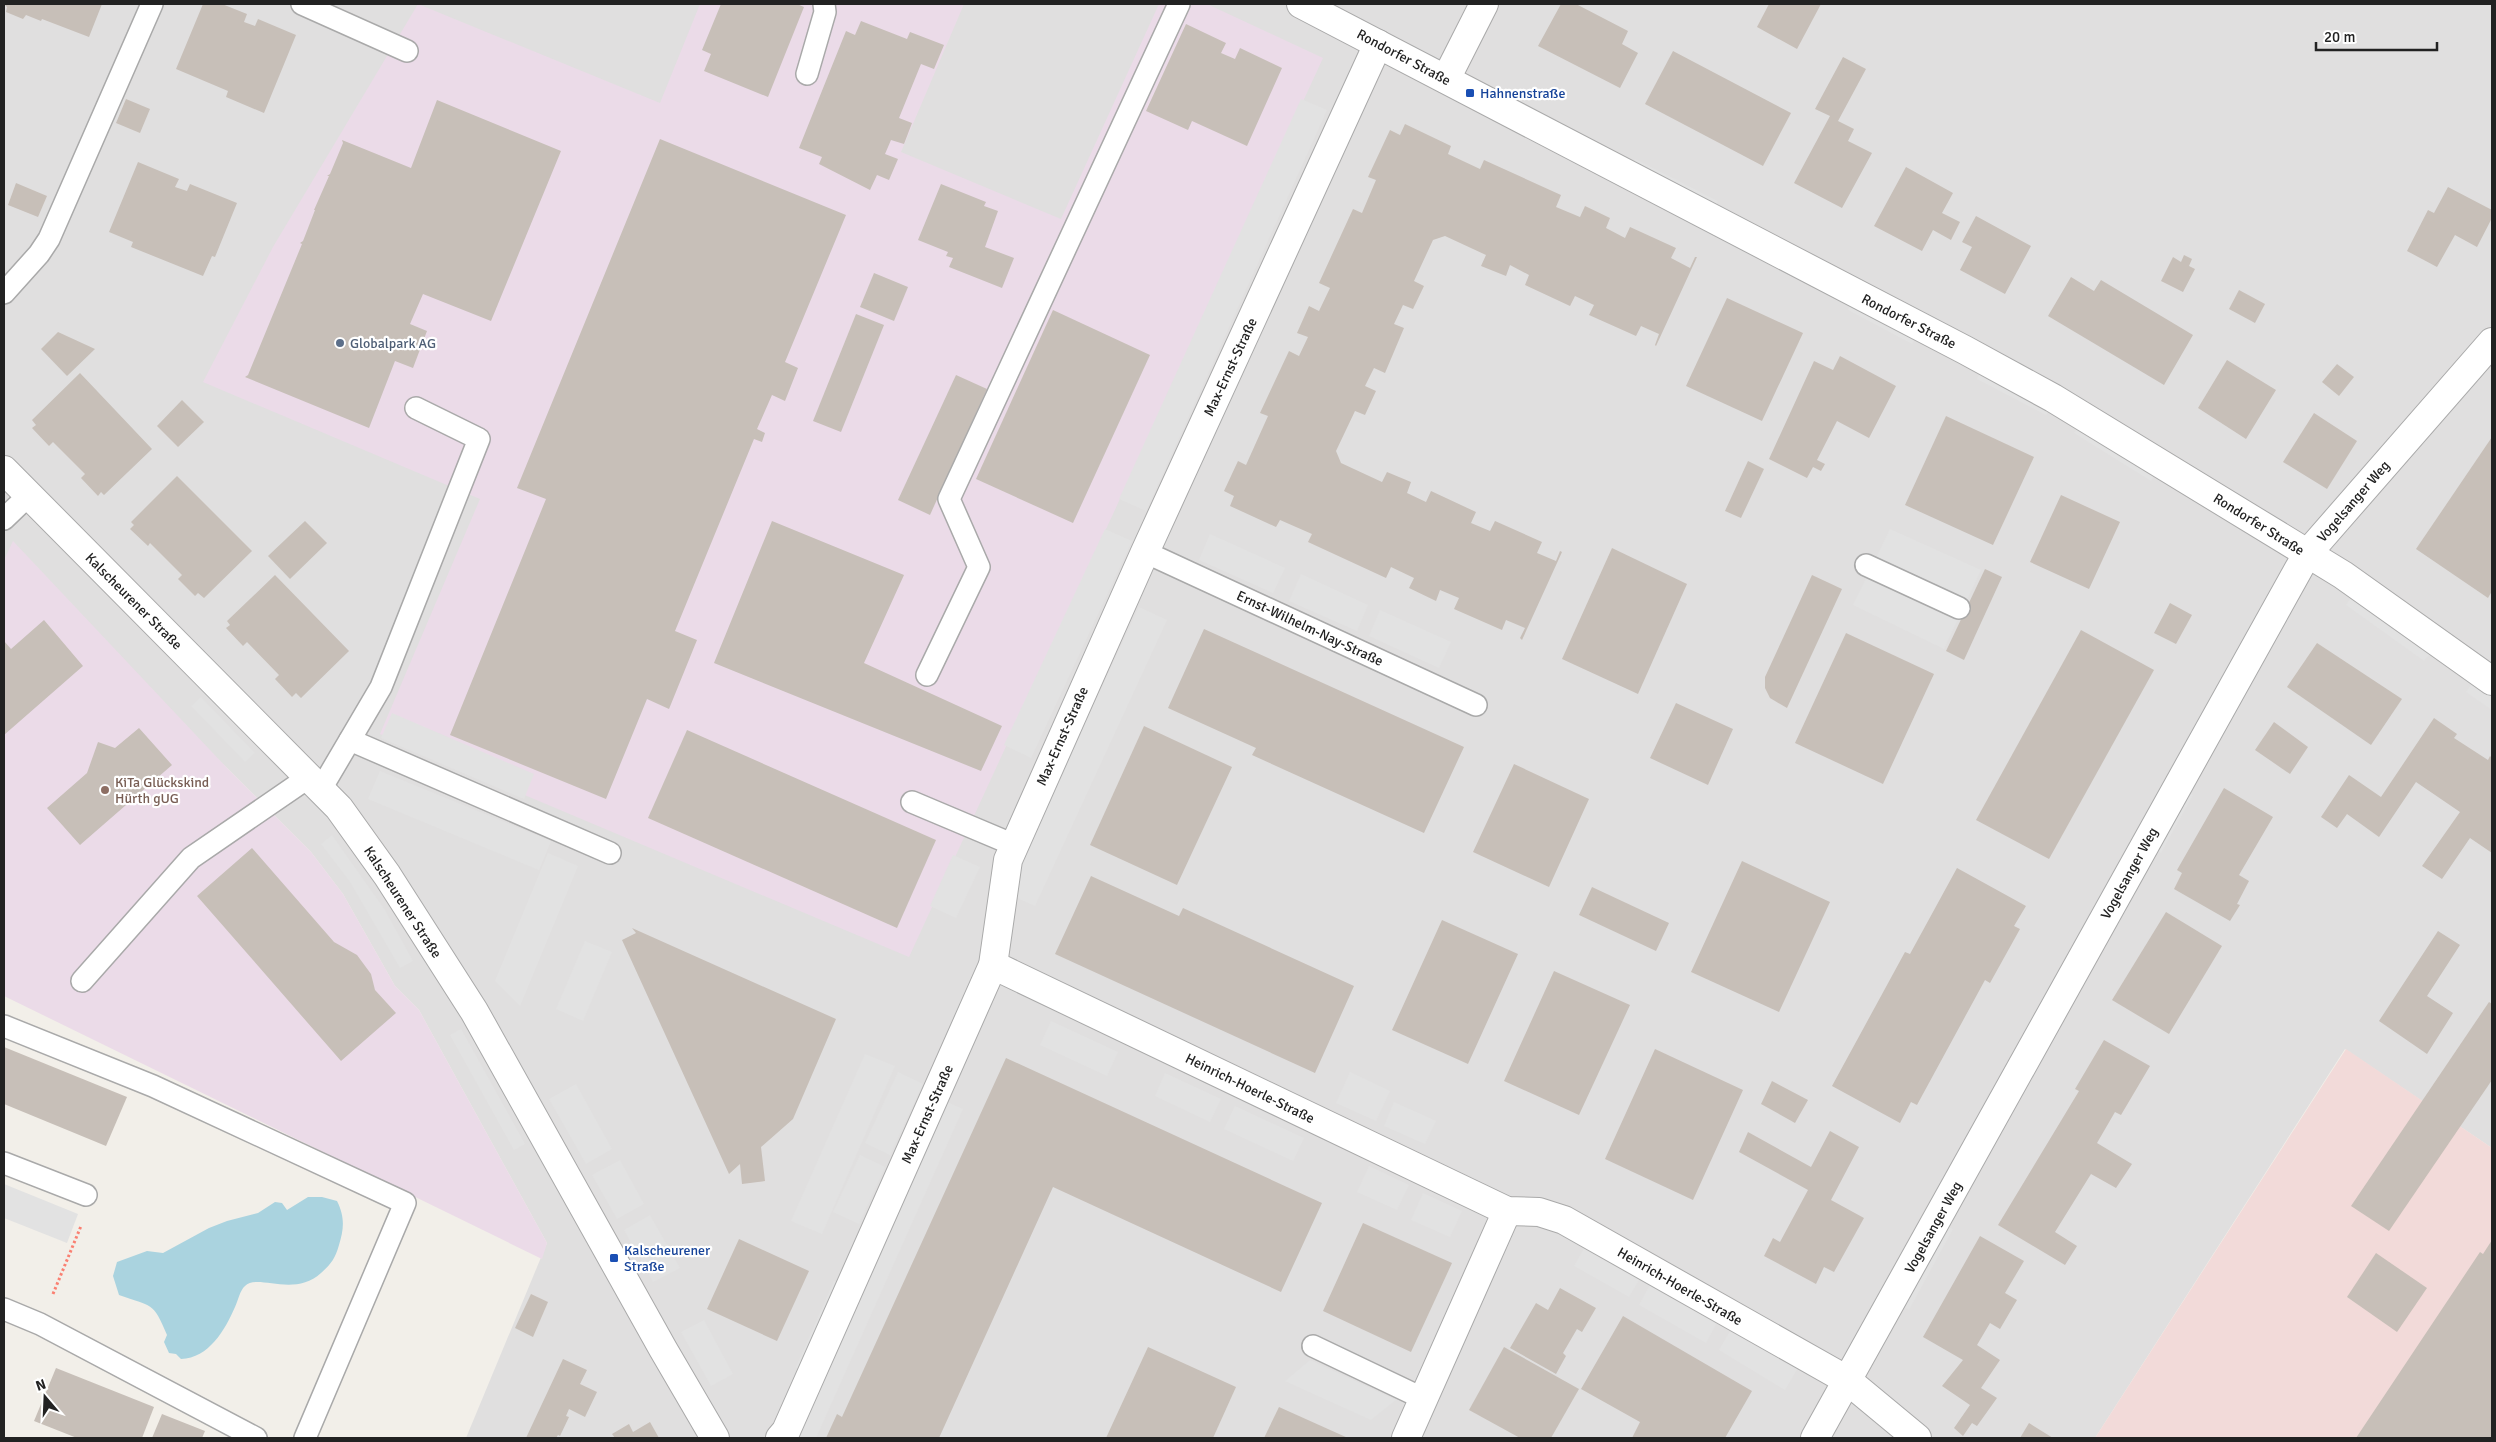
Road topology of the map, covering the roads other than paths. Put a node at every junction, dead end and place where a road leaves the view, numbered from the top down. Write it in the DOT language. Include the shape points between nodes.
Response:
graph roads {
  1 [pos="152,4"];
  2 [pos="302,4"];
  3 [pos="824,4"];
  4 [pos="1178,4"];
  5 [pos="1301,4"];
  6 [pos="1484,4"];
  7 [pos="1378,44"];
  8 [pos="407,51"];
  9 [pos="807,74"];
  10 [pos="1446,79"];
  11 [pos="4,293"];
  12 [pos="2492,342"];
  13 [pos="416,408"];
  14 [pos="4,470"];
  15 [pos="29,495"];
  16 [pos="4,519"];
  17 [pos="1144,552"];
  18 [pos="2307,554"];
  19 [pos="1866,565"];
  20 [pos="1959,608"];
  21 [pos="927,675"];
  22 [pos="2492,681"];
  23 [pos="1476,704"];
  24 [pos="350,740"];
  25 [pos="315,783"];
  26 [pos="912,802"];
  27 [pos="1014,844"];
  28 [pos="610,853"];
  29 [pos="993,966"];
  30 [pos="82,981"];
  31 [pos="4,1026"];
  32 [pos="4,1163"];
  33 [pos="86,1196"];
  34 [pos="1507,1211"];
  35 [pos="4,1309"];
  36 [pos="1313,1346"];
  37 [pos="1847,1380"];
  38 [pos="1424,1399"];
  39 [pos="256,1438"];
  40 [pos="305,1438"];
  41 [pos="715,1438"];
  42 [pos="780,1438"];
  43 [pos="1406,1438"];
  44 [pos="1815,1438"];
  45 [pos="1917,1438"];
  1 -- 11 [label="lane" via="49,239"];
  2 -- 8 [label="lane"];
  3 -- 9 [label="lane" via="825,12"];
  4 -- 21 [label="lane" via="949,499 979,567"];
  5 -- 7 [label="street, Rondorfer Straße"];
  6 -- 10 [label="street"];
  7 -- 10 [label="street, Rondorfer Straße"];
  7 -- 17 [label="street, Max-Ernst-Straße"];
  10 -- 18 [label="street, Rondorfer Straße" via="2053,398"];
  12 -- 18 [label="street, Vogelsanger Weg"];
  13 -- 24 [label="lane" via="479,438 381,687"];
  14 -- 15 [label="street, Kalscheurener Straße"];
  15 -- 16 [label="lane"];
  15 -- 25 [label="street, Kalscheurener Straße"];
  17 -- 23 [label="lane, Ernst-Wilhelm-Nay-Straße"];
  17 -- 27 [label="street, Max-Ernst-Straße"];
  18 -- 22 [label="street, Rondorfer Straße" via="2343,575"];
  18 -- 37 [label="street, Vogelsanger Weg"];
  19 -- 20 [label="lane"];
  24 -- 25 [label="lane"];
  24 -- 28 [label="lane"];
  25 -- 30 [label="lane" via="191,858"];
  25 -- 41 [label="street, Kalscheurener Straße" via="339,808 387,875 474,1011"];
  26 -- 27 [label="lane"];
  27 -- 29 [label="street, Max-Ernst-Straße" via="1008,860"];
  29 -- 34 [label="street, Heinrich-Hoerle-Straße"];
  29 -- 42 [label="street, Max-Ernst-Straße"];
  31 -- 40 [label="lane" via="153,1086 405,1203"];
  32 -- 33 [label="lane"];
  34 -- 37 [label="street, Heinrich-Hoerle-Straße" via="1539,1212 1564,1220"];
  34 -- 38 [label="street"];
  35 -- 39 [label="lane" via="40,1324"];
  36 -- 38 [label="lane"];
  37 -- 44 [label="street, Vogelsanger Weg"];
  37 -- 45 [label="street, Heinrich-Hoerle-Straße"];
  38 -- 43 [label="street"];
}
